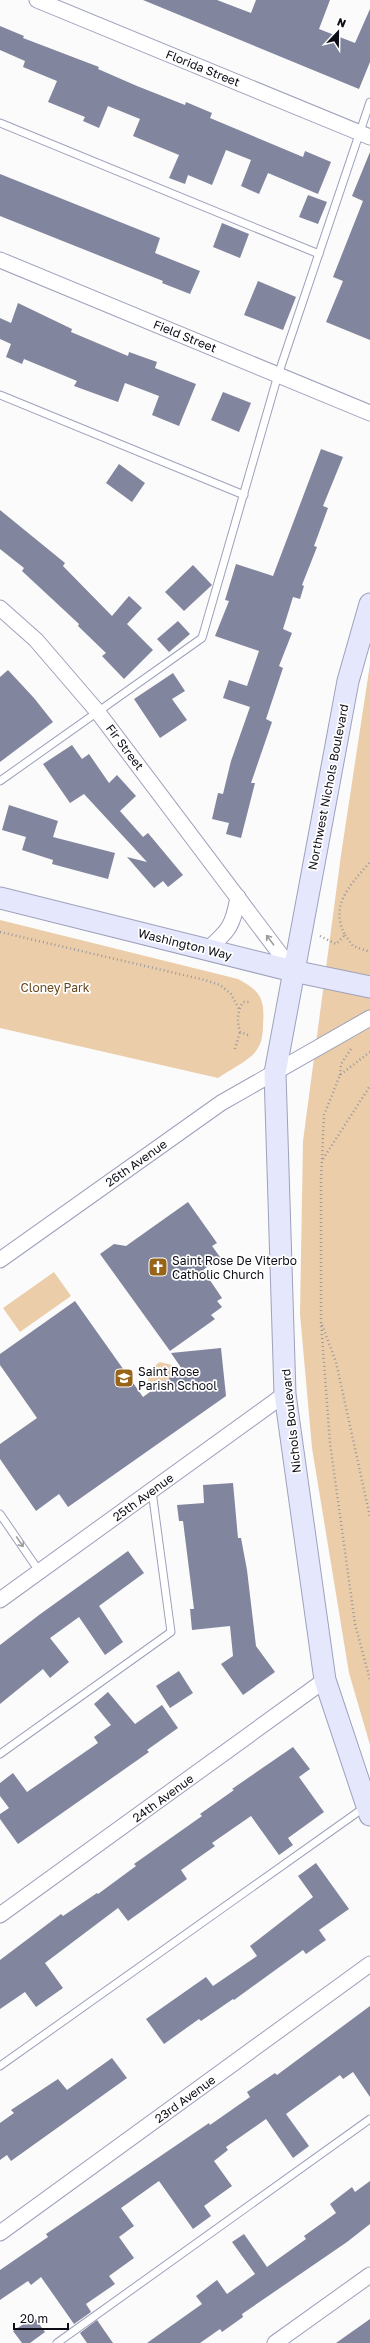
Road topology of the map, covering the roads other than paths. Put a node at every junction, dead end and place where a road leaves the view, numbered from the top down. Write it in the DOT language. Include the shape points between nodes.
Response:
graph roads {
  1 [pos="37,0"];
  2 [pos="370,102"];
  3 [pos="0,124"];
  4 [pos="364,134"];
  5 [pos="320,254"];
  6 [pos="0,260"];
  7 [pos="278,375"];
  8 [pos="0,395"];
  9 [pos="370,413"];
  10 [pos="244,495"];
  11 [pos="370,604"];
  12 [pos="0,608"];
  13 [pos="97,711"];
  14 [pos="0,781"];
  15 [pos="0,898"];
  16 [pos="238,898"];
  17 [pos="207,950"];
  18 [pos="293,971"];
  19 [pos="370,987"];
  20 [pos="370,1018"];
  21 [pos="275,1073"];
  22 [pos="0,1260"];
  23 [pos="285,1394"];
  24 [pos="152,1491"];
  25 [pos="0,1514"];
  26 [pos="39,1571"];
  27 [pos="0,1600"];
  28 [pos="325,1680"];
  29 [pos="0,1754"];
  30 [pos="368,1811"];
  31 [pos="0,1915"];
  32 [pos="370,1964"];
  33 [pos="0,2066"];
  34 [pos="370,2119"];
  35 [pos="0,2233"];
  36 [pos="370,2275"];
  37 [pos="57,2343"];
  38 [pos="275,2343"];
  1 -- 4 [label="street, Florida Street"];
  2 -- 4 [label="lane"];
  3 -- 5 [label="lane"];
  4 -- 5 [label="lane"];
  5 -- 7 [label="lane"];
  6 -- 7 [label="street, Field Street"];
  7 -- 9 [label="street, Field Street"];
  7 -- 10 [label="lane"];
  8 -- 10 [label="lane"];
  10 -- 13 [label="lane" via="202,638"];
  11 -- 18 [label="main road, Northwest Nichols Boulevard" via="348,681"];
  12 -- 13 [label="street, Fir Street" via="36,640"];
  13 -- 14 [label="lane"];
  13 -- 16 [label="street, Fir Street"];
  15 -- 17 [label="main road, Washington Way"];
  16 -- 17 [label="street" via="235,915 228,930"];
  18 -- 16 [label="street, Fir Street, one-way"];
  17 -- 18 [label="main road, Washington Way"];
  18 -- 19 [label="main road, Washington Way"];
  18 -- 21 [label="main road, Nichols Boulevard"];
  20 -- 21 [label="street"];
  21 -- 22 [label="street, 26th Avenue" via="221,1103"];
  21 -- 23 [label="main road, Nichols Boulevard"];
  23 -- 24 [label="street, 25th Avenue"];
  23 -- 28 [label="main road, Nichols Boulevard"];
  24 -- 26 [label="street, 25th Avenue"];
  24 -- 29 [label="lane" via="171,1632"];
  25 -- 26 [label="lane, one-way"];
  26 -- 27 [label="street, 25th Avenue"];
  28 -- 30 [label="main road, Nichols Boulevard"];
  28 -- 31 [label="street, 24th Avenue"];
  30 -- 33 [label="lane"];
  32 -- 35 [label="street, 23rd Avenue"];
  34 -- 37 [label="lane"];
  36 -- 38 [label="street"];
}
